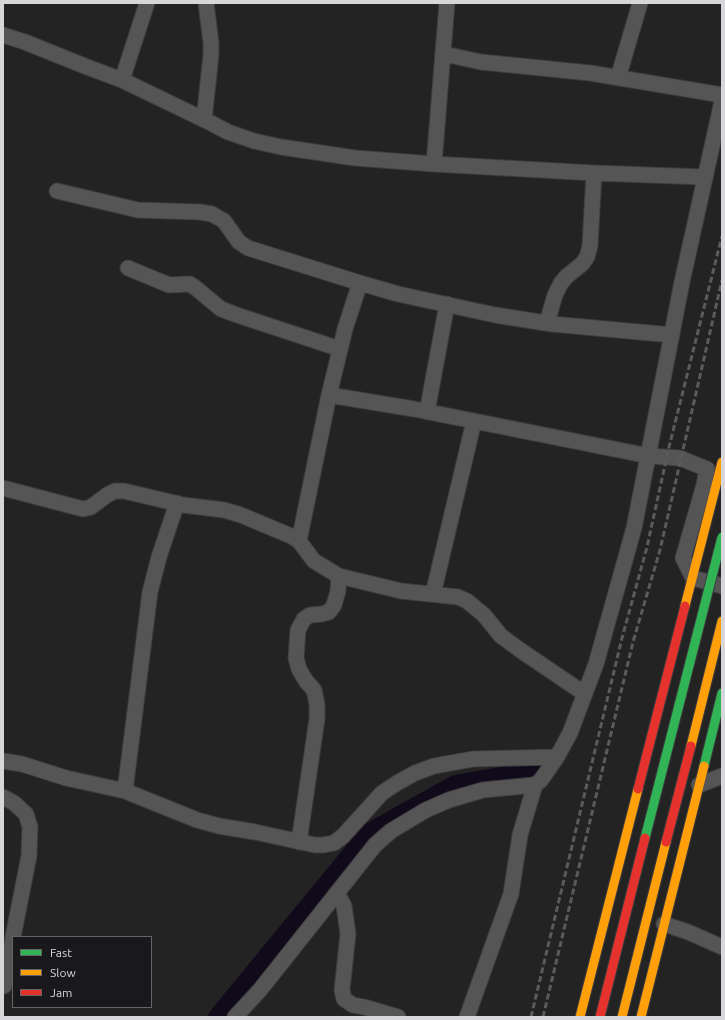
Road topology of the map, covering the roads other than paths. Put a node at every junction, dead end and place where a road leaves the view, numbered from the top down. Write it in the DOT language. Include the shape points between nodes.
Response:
graph roads {
  1 [pos="147,3"];
  2 [pos="206,3"];
  3 [pos="447,3"];
  4 [pos="640,3"];
  5 [pos="3,35"];
  6 [pos="444,54"];
  7 [pos="618,78"];
  8 [pos="122,80"];
  9 [pos="722,95"];
  10 [pos="722,101"];
  11 [pos="204,120"];
  12 [pos="434,164"];
  13 [pos="594,174"];
  14 [pos="704,177"];
  15 [pos="57,191"];
  16 [pos="128,268"];
  17 [pos="360,283"];
  18 [pos="447,304"];
  19 [pos="547,323"];
  20 [pos="672,335"];
  21 [pos="340,349"];
  22 [pos="329,395"];
  23 [pos="427,412"];
  24 [pos="474,421"];
  25 [pos="649,456"];
  26 [pos="722,462"];
  27 [pos="3,488"];
  28 [pos="177,503"];
  29 [pos="722,537"];
  30 [pos="298,541"];
  31 [pos="339,576"];
  32 [pos="693,578"];
  33 [pos="722,586"];
  34 [pos="433,594"];
  35 [pos="722,621"];
  36 [pos="722,693"];
  37 [pos="585,694"];
  38 [pos="3,761"];
  39 [pos="545,773"];
  40 [pos="722,776"];
  41 [pos="699,786"];
  42 [pos="124,791"];
  43 [pos="3,797"];
  44 [pos="298,842"];
  45 [pos="337,893"];
  46 [pos="664,924"];
  47 [pos="13,936"];
  48 [pos="12,942"];
  49 [pos="722,947"];
  50 [pos="4,986"];
  51 [pos="236,1017"];
  52 [pos="398,1017"];
  53 [pos="467,1017"];
  54 [pos="580,1017"];
  55 [pos="600,1017"];
  56 [pos="622,1017"];
  57 [pos="641,1017"];
  1 -- 8 [label="street"];
  2 -- 11 [label="street" via="211,55"];
  3 -- 6 [label="street"];
  4 -- 7 [label="street"];
  5 -- 8 [label="street"];
  6 -- 7 [label="street" via="481,62"];
  6 -- 12 [label="street"];
  7 -- 9 [label="street"];
  8 -- 11 [label="street"];
  10 -- 14 [label="street"];
  11 -- 12 [label="street" via="228,132 281,147 355,158"];
  12 -- 13 [label="street"];
  13 -- 14 [label="street"];
  13 -- 19 [label="street" via="590,246 587,257 561,283"];
  14 -- 20 [label="street"];
  15 -- 17 [label="street" via="138,210 212,214 224,221 239,242 248,248"];
  16 -- 21 [label="street" via="169,285 190,284 221,309 236,316"];
  17 -- 18 [label="street"];
  17 -- 21 [label="street"];
  18 -- 19 [label="street"];
  18 -- 23 [label="street"];
  19 -- 20 [label="street"];
  20 -- 25 [label="street"];
  21 -- 22 [label="street"];
  22 -- 23 [label="street"];
  22 -- 30 [label="street"];
  23 -- 24 [label="street"];
  24 -- 25 [label="street"];
  24 -- 34 [label="street"];
  25 -- 32 [label="street" via="680,458 707,469 683,558"];
  25 -- 37 [label="street" via="634,528 596,664"];
  26 -- 32 [label="main road"];
  27 -- 28 [label="street" via="83,509 91,507 114,491"];
  28 -- 30 [label="street" via="242,515 275,528"];
  28 -- 42 [label="street" via="150,592"];
  29 -- 55 [label="main road, bridge"];
  30 -- 31 [label="street" via="314,561"];
  31 -- 34 [label="street" via="401,591"];
  31 -- 44 [label="street" via="338,591 329,612 310,614 298,630 296,658 299,669 314,690 318,704 318,719"];
  32 -- 33 [label="street"];
  32 -- 54 [label="main road"];
  34 -- 37 [label="street" via="458,597 467,601 484,615 502,636"];
  35 -- 56 [label="main road"];
  36 -- 41 [label="main road"];
  37 -- 39 [label="street" via="570,733"];
  38 -- 42 [label="street"];
  39 -- 44 [label="street" via="488,757 434,766 415,773 382,793 334,843 315,846"];
  39 -- 45 [label="street" via="449,800 426,810 391,831 375,845"];
  39 -- 53 [label="street" via="520,835 511,894"];
  40 -- 41 [label="street"];
  41 -- 46 [label="main road"];
  42 -- 44 [label="street" via="197,820"];
  43 -- 47 [label="street" via="26,814 30,827 29,856"];
  45 -- 51 [label="street"];
  45 -- 52 [label="street" via="344,906 348,934 342,990 344,999 353,1005"];
  46 -- 49 [label="street"];
  46 -- 57 [label="main road"];
  48 -- 50 [label="street"];
}
